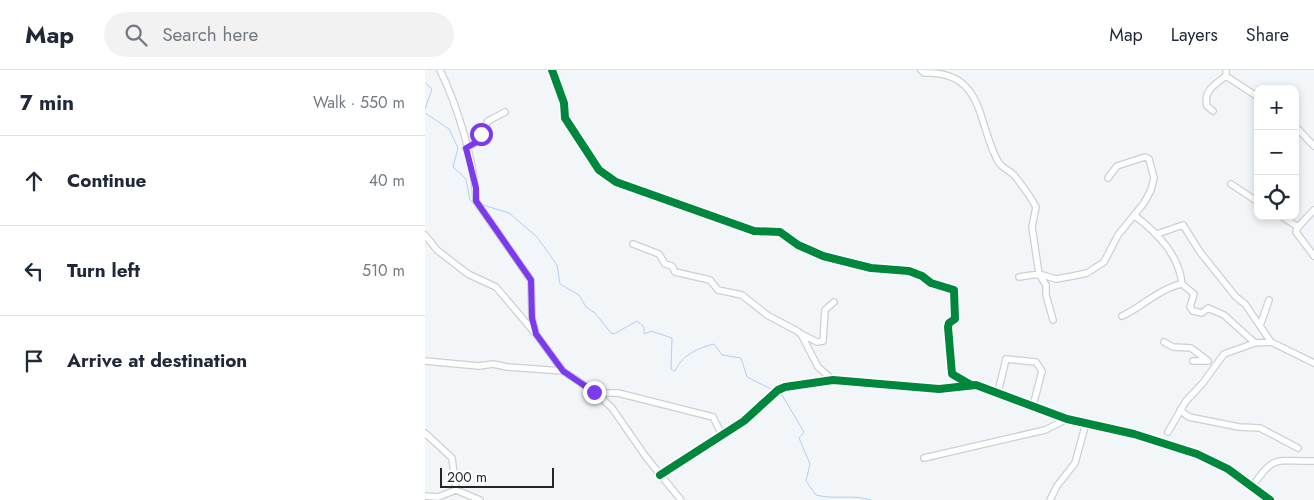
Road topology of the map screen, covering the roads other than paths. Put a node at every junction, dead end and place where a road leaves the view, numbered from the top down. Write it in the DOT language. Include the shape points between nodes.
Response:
graph roads {
  1 [pos="440,70"];
  2 [pos="552,70"];
  3 [pos="921,70"];
  4 [pos="1226,73"];
  5 [pos="1254,94"];
  6 [pos="1213,111"];
  7 [pos="505,112"];
  8 [pos="1299,130"];
  9 [pos="1314,146"];
  10 [pos="466,148"];
  11 [pos="1107,178"];
  12 [pos="1231,184"];
  13 [pos="1254,199"];
  14 [pos="1314,210"];
  15 [pos="1134,215"];
  16 [pos="1287,220"];
  17 [pos="1298,227"];
  18 [pos="425,234"];
  19 [pos="1157,234"];
  20 [pos="633,244"];
  21 [pos="1314,256"];
  22 [pos="1039,274"];
  23 [pos="1019,277"];
  24 [pos="1182,284"];
  25 [pos="1269,300"];
  26 [pos="834,302"];
  27 [pos="1122,316"];
  28 [pos="1053,320"];
  29 [pos="1260,326"];
  30 [pos="536,334"];
  31 [pos="801,334"];
  32 [pos="1164,342"];
  33 [pos="1271,342"];
  34 [pos="1255,343"];
  35 [pos="425,361"];
  36 [pos="1193,361"];
  37 [pos="1208,361"];
  38 [pos="1314,363"];
  39 [pos="1215,364"];
  40 [pos="563,371"];
  41 [pos="833,380"];
  42 [pos="971,385"];
  43 [pos="596,392"];
  44 [pos="998,392"];
  45 [pos="1033,406"];
  46 [pos="1180,410"];
  47 [pos="1067,420"];
  48 [pos="1086,423"];
  49 [pos="1168,432"];
  50 [pos="425,433"];
  51 [pos="721,435"];
  52 [pos="1298,448"];
  53 [pos="924,458"];
  54 [pos="1314,462"];
  55 [pos="660,475"];
  56 [pos="1251,487"];
  57 [pos="456,490"];
  58 [pos="425,496"];
  59 [pos="480,500"];
  60 [pos="681,500"];
  61 [pos="1050,500"];
  62 [pos="1269,500"];
  1 -- 10 [label="street" via="458,112"];
  2 -- 42 [label="street" via="564,103 565,118 599,170 616,182 754,231 780,232 798,245 823,256 871,268 909,271 954,290 955,319 948,327 952,374"];
  3 -- 22 [label="street" via="925,73 945,72 967,84 981,109 1000,164 1013,174 1036,207 1033,226"];
  4 -- 5 [label="street"];
  4 -- 6 [label="street" via="1207,94 1207,106"];
  7 -- 10 [label="street" via="488,121 485,130 477,133 475,143"];
  8 -- 9 [label="street"];
  10 -- 30 [label="street" via="476,201 531,280 532,318"];
  11 -- 15 [label="street" via="1117,166 1145,157 1149,159 1153,182 1147,198"];
  12 -- 13 [label="street"];
  14 -- 17 [label="street"];
  15 -- 19 [label="street"];
  15 -- 22 [label="street" via="1118,235 1104,262 1087,273 1055,279"];
  16 -- 17 [label="street"];
  17 -- 21 [label="street" via="1298,238"];
  18 -- 30 [label="street" via="437,250 468,274 496,287"];
  19 -- 24 [label="street" via="1179,267"];
  19 -- 29 [label="street" via="1183,225 1200,252"];
  20 -- 31 [label="street" via="659,254 675,272 710,280 718,290 742,295 754,306"];
  22 -- 23 [label="street"];
  22 -- 28 [label="street" via="1046,285"];
  24 -- 27 [label="street" via="1157,294 1138,309"];
  24 -- 34 [label="street" via="1194,294 1190,307 1193,311 1202,313 1209,308 1217,311"];
  25 -- 29 [label="street"];
  26 -- 31 [label="street" via="825,310 823,341 817,342"];
  29 -- 33 [label="street"];
  30 -- 40 [label="street"];
  31 -- 41 [label="street" via="817,367"];
  32 -- 37 [label="street" via="1173,347 1191,348"];
  33 -- 34 [label="street"];
  33 -- 38 [label="street"];
  34 -- 39 [label="street" via="1224,354"];
  35 -- 40 [label="street"];
  36 -- 37 [label="street"];
  37 -- 39 [label="street"];
  39 -- 46 [label="street"];
  40 -- 43 [label="street"];
  41 -- 42 [label="street" via="939,389"];
  41 -- 51 [label="street" via="795,384 777,392 744,421"];
  42 -- 44 [label="street"];
  43 -- 51 [label="street" via="619,392 713,416"];
  43 -- 55 [label="street" via="612,408"];
  44 -- 45 [label="street"];
  44 -- 45 [label="street" via="1006,359 1036,362 1042,371"];
  45 -- 47 [label="street"];
  46 -- 49 [label="street"];
  46 -- 52 [label="street" via="1189,417 1260,428"];
  47 -- 48 [label="street"];
  47 -- 53 [label="street" via="1045,430"];
  48 -- 56 [label="street" via="1197,454 1215,462"];
  48 -- 61 [label="street" via="1075,463"];
  50 -- 57 [label="street" via="452,458"];
  51 -- 55 [label="street"];
  54 -- 56 [label="street" via="1274,462 1266,466"];
  55 -- 60 [label="street"];
  56 -- 62 [label="street"];
  57 -- 58 [label="street" via="438,497"];
  57 -- 59 [label="street"];
}
